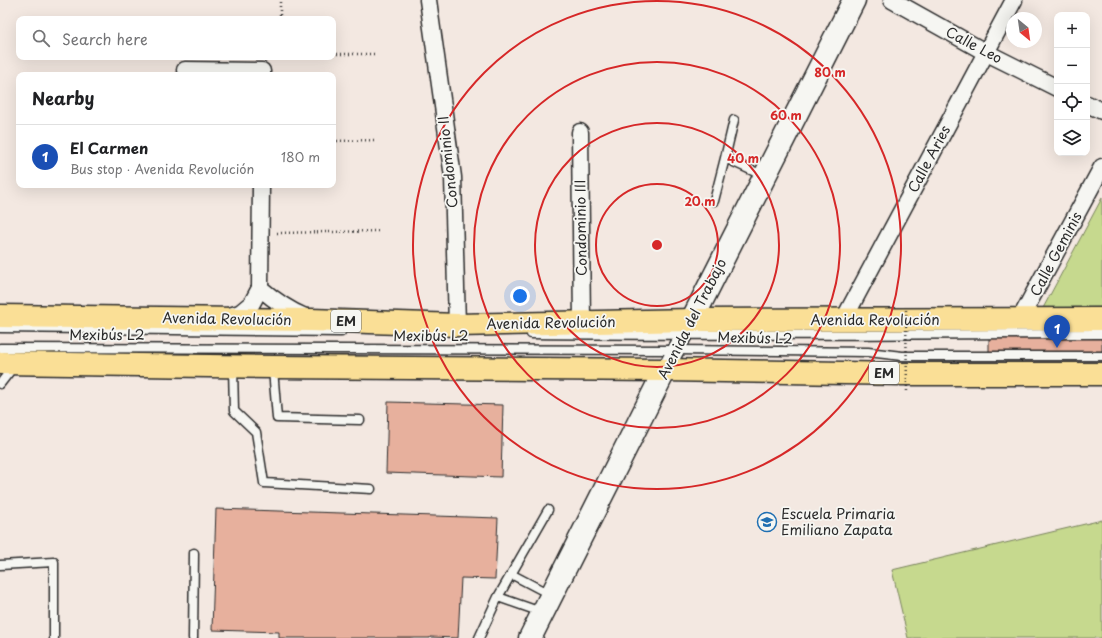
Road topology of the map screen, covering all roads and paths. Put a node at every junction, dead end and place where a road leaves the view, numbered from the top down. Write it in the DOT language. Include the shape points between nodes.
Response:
graph roads {
  1 [pos="280,0"];
  2 [pos="428,0"];
  3 [pos="854,0"];
  4 [pos="892,0"];
  5 [pos="1014,0"];
  6 [pos="280,16"];
  7 [pos="985,52"];
  8 [pos="336,54"];
  9 [pos="377,54"];
  10 [pos="185,70"];
  11 [pos="262,72"];
  12 [pos="1054,86"];
  13 [pos="1090,105"];
  14 [pos="1102,111"];
  15 [pos="734,120"];
  16 [pos="580,132"];
  17 [pos="376,140"];
  18 [pos="336,141"];
  19 [pos="724,158"];
  20 [pos="1102,167"];
  21 [pos="765,176"];
  22 [pos="261,188"];
  23 [pos="714,201"];
  24 [pos="379,231"];
  25 [pos="261,233"];
  26 [pos="260,288"];
  27 [pos="906,310"];
  28 [pos="0,316"];
  29 [pos="221,319"];
  30 [pos="844,319"];
  31 [pos="1020,319"];
  32 [pos="1102,319"];
  33 [pos="311,320"];
  34 [pos="582,323"];
  35 [pos="0,328"];
  36 [pos="688,328"];
  37 [pos="454,330"];
  38 [pos="350,332"];
  39 [pos="524,334"];
  40 [pos="1102,334"];
  41 [pos="0,348"];
  42 [pos="676,350"];
  43 [pos="1102,356"];
  44 [pos="8,363"];
  45 [pos="233,366"];
  46 [pos="273,367"];
  47 [pos="665,370"];
  48 [pos="1102,374"];
  49 [pos="0,384"];
  50 [pos="907,393"];
  51 [pos="360,420"];
  52 [pos="371,489"];
  53 [pos="548,510"];
  54 [pos="194,552"];
  55 [pos="0,565"];
  56 [pos="511,574"];
  57 [pos="498,597"];
  58 [pos="547,604"];
  59 [pos="54,638"];
  60 [pos="193,638"];
  61 [pos="479,638"];
  62 [pos="530,638"];
  1 -- 6 [label="path"];
  2 -- 37 [label="street, Condominio II" via="453,177"];
  3 -- 21 [label="main road, Avenida del Trabajo"];
  4 -- 7 [label="street, Calle Leo"];
  5 -- 7 [label="street, Calle Aries"];
  7 -- 12 [label="street, Calle Leo"];
  7 -- 30 [label="street, Calle Aries"];
  8 -- 9 [label="path"];
  10 -- 11 [label="street"];
  13 -- 14 [label="street"];
  15 -- 19 [label="lane"];
  16 -- 34 [label="street, Condominio III"];
  17 -- 18 [label="path"];
  19 -- 21 [label="lane"];
  19 -- 23 [label="lane"];
  20 -- 31 [label="street, Calle Geminis"];
  21 -- 36 [label="main road, Avenida del Trabajo"];
  22 -- 25 [label="street"];
  24 -- 25 [label="path"];
  25 -- 26 [label="street"];
  26 -- 29 [label="street" via="252,303 240,313"];
  26 -- 33 [label="street" via="290,311"];
  27 -- 50 [label="path, bridge"];
  28 -- 29 [label="main road, Avenida Revolución / EM"];
  29 -- 33 [label="main road, Avenida Revolución / EM"];
  30 -- 31 [label="main road, Avenida Revolución / EM"];
  30 -- 36 [label="main road, Avenida Revolución / EM"];
  31 -- 32 [label="main road, Avenida Revolución / EM"];
  33 -- 37 [label="main road, Avenida Revolución / EM"];
  34 -- 36 [label="main road, Avenida Revolución / EM"];
  34 -- 37 [label="main road, Avenida Revolución / EM"];
  35 -- 38 [label="lane, Mexibús L2"];
  36 -- 39 [label="lane, Mexibús L2"];
  36 -- 40 [label="lane, Mexibús L2" via="902,334"];
  36 -- 42 [label="street, Avenida del Trabajo"];
  41 -- 42 [label="lane, Mexibús L2"];
  42 -- 43 [label="lane, Mexibús L2" via="868,352 902,356"];
  42 -- 47 [label="street, Avenida del Trabajo"];
  44 -- 45 [label="main road, EM"];
  44 -- 49 [label="lane"];
  45 -- 46 [label="main road, EM"];
  45 -- 52 [label="lane" via="234,411 256,432 264,483"];
  46 -- 47 [label="main road, EM"];
  46 -- 51 [label="lane" via="277,418"];
  47 -- 48 [label="main road, EM"];
  47 -- 58 [label="main road, Avenida del Trabajo"];
  53 -- 56 [label="lane"];
  54 -- 60 [label="lane"];
  55 -- 59 [label="lane" via="54,562"];
  56 -- 57 [label="lane"];
  56 -- 58 [label="lane"];
  57 -- 58 [label="lane"];
  57 -- 61 [label="lane"];
  58 -- 62 [label="main road, Avenida del Trabajo"];
}
